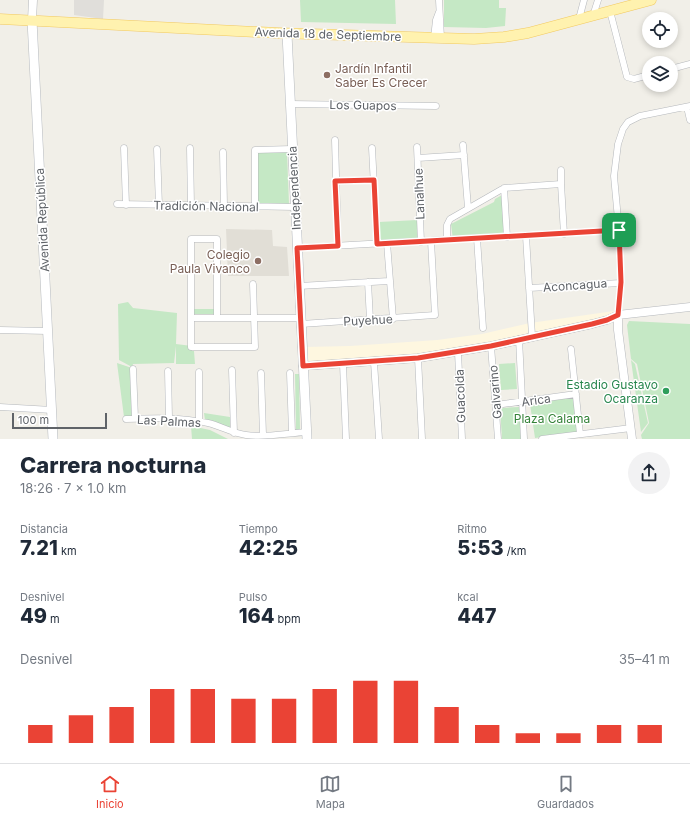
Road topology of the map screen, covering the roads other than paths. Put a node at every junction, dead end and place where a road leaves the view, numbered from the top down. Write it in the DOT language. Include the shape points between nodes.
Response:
graph roads {
  1 [pos="33,0"];
  2 [pos="440,0"];
  3 [pos="584,0"];
  4 [pos="598,0"];
  5 [pos="651,0"];
  6 [pos="632,3"];
  7 [pos="610,11"];
  8 [pos="593,16"];
  9 [pos="0,19"];
  10 [pos="579,19"];
  11 [pos="32,20"];
  12 [pos="287,34"];
  13 [pos="437,38"];
  14 [pos="690,64"];
  15 [pos="678,67"];
  16 [pos="642,77"];
  17 [pos="290,104"];
  18 [pos="436,106"];
  19 [pos="689,106"];
  20 [pos="690,120"];
  21 [pos="335,140"];
  22 [pos="463,145"];
  23 [pos="417,147"];
  24 [pos="124,148"];
  25 [pos="190,148"];
  26 [pos="372,148"];
  27 [pos="157,149"];
  28 [pos="292,149"];
  29 [pos="223,152"];
  30 [pos="464,155"];
  31 [pos="418,158"];
  32 [pos="561,170"];
  33 [pos="374,180"];
  34 [pos="335,181"];
  35 [pos="561,184"];
  36 [pos="504,188"];
  37 [pos="117,204"];
  38 [pos="126,205"];
  39 [pos="159,206"];
  40 [pos="192,206"];
  41 [pos="224,206"];
  42 [pos="255,207"];
  43 [pos="295,207"];
  44 [pos="468,208"];
  45 [pos="619,230"];
  46 [pos="564,234"];
  47 [pos="526,236"];
  48 [pos="507,237"];
  49 [pos="477,238"];
  50 [pos="448,240"];
  51 [pos="431,241"];
  52 [pos="421,242"];
  53 [pos="387,243"];
  54 [pos="377,244"];
  55 [pos="338,246"];
  56 [pos="297,248"];
  57 [pos="389,280"];
  58 [pos="368,282"];
  59 [pos="621,282"];
  60 [pos="253,284"];
  61 [pos="299,286"];
  62 [pos="529,288"];
  63 [pos="690,307"];
  64 [pos="618,315"];
  65 [pos="191,318"];
  66 [pos="217,318"];
  67 [pos="255,318"];
  68 [pos="393,319"];
  69 [pos="370,320"];
  70 [pos="301,321"];
  71 [pos="482,328"];
  72 [pos="0,330"];
  73 [pos="48,332"];
  74 [pos="532,336"];
  75 [pos="519,339"];
  76 [pos="491,346"];
  77 [pos="571,349"];
  78 [pos="458,352"];
  79 [pos="418,358"];
  80 [pos="374,362"];
  81 [pos="343,364"];
  82 [pos="303,366"];
  83 [pos="133,369"];
  84 [pos="232,370"];
  85 [pos="168,371"];
  86 [pos="199,372"];
  87 [pos="261,373"];
  88 [pos="290,373"];
  89 [pos="576,394"];
  90 [pos="523,402"];
  91 [pos="496,405"];
  92 [pos="0,407"];
  93 [pos="52,410"];
  94 [pos="135,418"];
  95 [pos="169,418"];
  96 [pos="126,419"];
  97 [pos="199,421"];
  98 [pos="631,428"];
  99 [pos="234,433"];
  100 [pos="292,433"];
  101 [pos="580,434"];
  102 [pos="263,435"];
  103 [pos="307,436"];
  104 [pos="53,439"];
  105 [pos="346,439"];
  106 [pos="379,439"];
  107 [pos="422,439"];
  108 [pos="462,439"];
  109 [pos="498,439"];
  110 [pos="524,439"];
  111 [pos="542,439"];
  112 [pos="632,439"];
  1 -- 11 [label="street, Avenida República"];
  2 -- 13 [label="street"];
  3 -- 10 [label="street"];
  4 -- 8 [label="street"];
  5 -- 6 [label="main road, Avenida 18 de Septiembre"];
  6 -- 7 [label="main road, Avenida 18 de Septiembre"];
  7 -- 8 [label="main road, Avenida 18 de Septiembre"];
  7 -- 16 [label="street" via="628,77 634,80"];
  8 -- 10 [label="main road, Avenida 18 de Septiembre"];
  9 -- 11 [label="main road, Avenida 18 de Septiembre"];
  10 -- 13 [label="main road, Avenida 18 de Septiembre" via="504,37"];
  11 -- 12 [label="main road, Avenida 18 de Septiembre"];
  11 -- 73 [label="main road, Avenida República"];
  12 -- 13 [label="main road, Avenida 18 de Septiembre"];
  12 -- 17 [label="main road, Independencia"];
  14 -- 15 [label="street"];
  17 -- 18 [label="street, Los Guapos"];
  17 -- 28 [label="main road, Independencia"];
  19 -- 20 [label="street"];
  19 -- 45 [label="street" via="640,116 628,122 623,129 618,144 614,176"];
  21 -- 34 [label="street"];
  22 -- 30 [label="street"];
  23 -- 31 [label="street, Lanalhue"];
  24 -- 38 [label="street"];
  25 -- 40 [label="street"];
  26 -- 33 [label="street"];
  27 -- 39 [label="street"];
  28 -- 42 [label="street" via="256,150"];
  28 -- 43 [label="main road, Independencia"];
  29 -- 41 [label="street"];
  30 -- 31 [label="street"];
  30 -- 44 [label="street"];
  31 -- 52 [label="street, Lanalhue"];
  32 -- 35 [label="street"];
  33 -- 34 [label="street"];
  33 -- 54 [label="street"];
  34 -- 55 [label="street"];
  35 -- 36 [label="street"];
  35 -- 46 [label="street"];
  36 -- 44 [label="street"];
  36 -- 48 [label="street"];
  37 -- 38 [label="street, Tradición Nacional"];
  38 -- 39 [label="street, Tradición Nacional"];
  39 -- 40 [label="street, Tradición Nacional"];
  40 -- 41 [label="street, Tradición Nacional"];
  41 -- 42 [label="street, Tradición Nacional"];
  42 -- 43 [label="street, Tradición Nacional"];
  43 -- 56 [label="main road, Independencia"];
  44 -- 50 [label="street" via="448,222"];
  45 -- 46 [label="street"];
  45 -- 59 [label="street"];
  46 -- 47 [label="street"];
  47 -- 48 [label="street"];
  47 -- 62 [label="street"];
  48 -- 49 [label="street"];
  49 -- 50 [label="street"];
  49 -- 71 [label="street"];
  50 -- 51 [label="street"];
  51 -- 52 [label="street"];
  51 -- 68 [label="street, Puyehue" via="435,315"];
  52 -- 53 [label="street"];
  53 -- 54 [label="street"];
  53 -- 57 [label="street"];
  54 -- 55 [label="street"];
  55 -- 56 [label="street"];
  56 -- 61 [label="main road, Independencia"];
  57 -- 58 [label="street"];
  57 -- 68 [label="street"];
  58 -- 61 [label="street"];
  58 -- 69 [label="street"];
  59 -- 62 [label="street, Aconcagua"];
  59 -- 64 [label="street"];
  60 -- 67 [label="street"];
  61 -- 70 [label="main road, Independencia"];
  62 -- 74 [label="street"];
  63 -- 64 [label="street"];
  64 -- 74 [label="street" via="592,324"];
  64 -- 98 [label="street"];
  65 -- 66 [label="street, Puyehue"];
  65 -- 66 [label="street" via="191,239 217,239"];
  65 -- 67 [label="street" via="192,347 255,347"];
  66 -- 67 [label="street, Puyehue"];
  67 -- 70 [label="street, Puyehue"];
  68 -- 69 [label="street, Puyehue"];
  69 -- 70 [label="street, Puyehue"];
  70 -- 82 [label="main road, Independencia"];
  72 -- 73 [label="street"];
  73 -- 93 [label="main road, Avenida República"];
  74 -- 75 [label="street"];
  75 -- 76 [label="street"];
  75 -- 90 [label="street"];
  76 -- 78 [label="street"];
  76 -- 91 [label="street, Galvarino"];
  77 -- 89 [label="street"];
  78 -- 79 [label="street"];
  78 -- 108 [label="street, Guacolda"];
  79 -- 80 [label="street"];
  79 -- 107 [label="street"];
  80 -- 81 [label="street"];
  80 -- 106 [label="street"];
  81 -- 82 [label="street"];
  81 -- 105 [label="street"];
  82 -- 103 [label="main road, Independencia"];
  83 -- 94 [label="street"];
  84 -- 99 [label="street"];
  85 -- 95 [label="street"];
  86 -- 97 [label="street"];
  87 -- 102 [label="street"];
  88 -- 100 [label="street"];
  89 -- 90 [label="street, Arica"];
  89 -- 101 [label="street"];
  90 -- 91 [label="street, Arica"];
  90 -- 110 [label="street"];
  91 -- 109 [label="street, Galvarino"];
  92 -- 93 [label="street"];
  93 -- 104 [label="main road, Avenida República"];
  94 -- 95 [label="street, Las Palmas"];
  94 -- 96 [label="street, Las Palmas"];
  95 -- 97 [label="street, Las Palmas"];
  97 -- 99 [label="street, Las Palmas"];
  98 -- 101 [label="street"];
  98 -- 112 [label="street"];
  99 -- 102 [label="street, Las Palmas" via="247,436"];
  100 -- 102 [label="street, Las Palmas"];
  100 -- 103 [label="street, Las Palmas"];
  101 -- 111 [label="street"];
}
